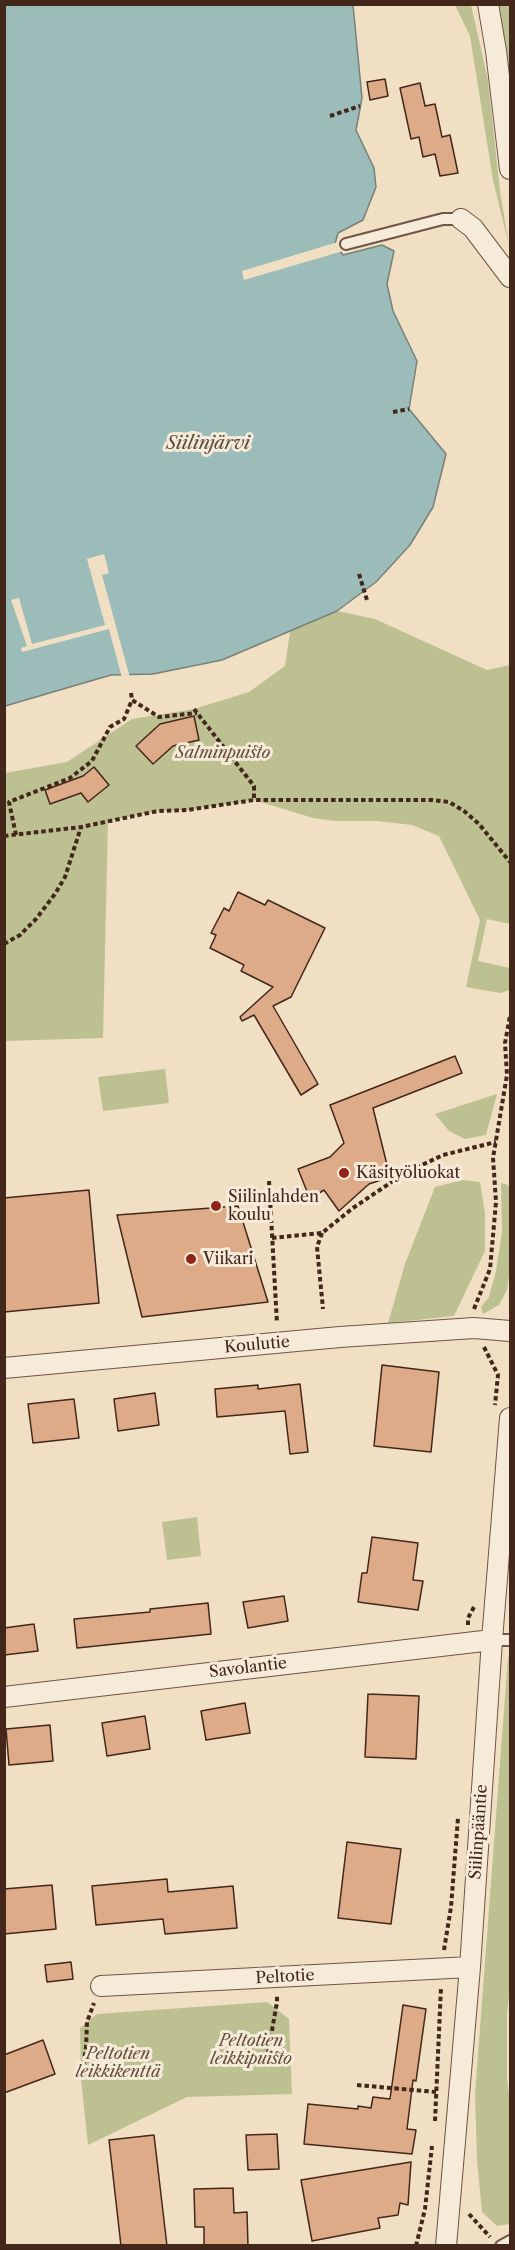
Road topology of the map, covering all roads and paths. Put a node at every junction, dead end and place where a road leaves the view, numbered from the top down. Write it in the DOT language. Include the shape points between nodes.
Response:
graph roads {
  1 [pos="488,4"];
  2 [pos="360,106"];
  3 [pos="330,116"];
  4 [pos="510,170"];
  5 [pos="461,219"];
  6 [pos="346,244"];
  7 [pos="510,277"];
  8 [pos="409,409"];
  9 [pos="393,412"];
  10 [pos="359,574"];
  11 [pos="368,600"];
  12 [pos="131,693"];
  13 [pos="132,700"];
  14 [pos="254,800"];
  15 [pos="81,827"];
  16 [pos="16,835"];
  17 [pos="4,836"];
  18 [pos="510,862"];
  19 [pos="4,944"];
  20 [pos="510,1016"];
  21 [pos="496,1142"];
  22 [pos="268,1181"];
  23 [pos="322,1233"];
  24 [pos="272,1238"];
  25 [pos="323,1309"];
  26 [pos="474,1328"];
  27 [pos="510,1331"];
  28 [pos="278,1343"];
  29 [pos="4,1368"];
  30 [pos="510,1418"];
  31 [pos="501,1640"];
  32 [pos="4,1697"];
  33 [pos="470,1967"];
  34 [pos="274,1977"];
  35 [pos="101,1986"];
  36 [pos="268,2054"];
  37 [pos="81,2079"];
  38 [pos="357,2085"];
  39 [pos="436,2092"];
  40 [pos="425,2209"];
  41 [pos="510,2241"];
  42 [pos="445,2245"];
  43 [pos="416,2246"];
  44 [pos="501,2246"];
  1 -- 4 [label="street"];
  2 -- 3 [label="path"];
  5 -- 6 [label="lane" via="443,219"];
  5 -- 7 [label="street" via="473,228"];
  8 -- 9 [label="path"];
  10 -- 11 [label="path"];
  12 -- 13 [label="path"];
  13 -- 14 [label="path" via="159,717 195,711 254,786"];
  13 -- 16 [label="path" via="124,719 110,727 92,761 70,778 9,802"];
  14 -- 15 [label="path" via="158,811"];
  14 -- 18 [label="path" via="449,802 479,824"];
  15 -- 16 [label="path"];
  15 -- 19 [label="path" via="65,877 55,894 20,935"];
  16 -- 17 [label="path"];
  20 -- 21 [label="path" via="507,1075"];
  21 -- 23 [label="path" via="443,1155 405,1173"];
  21 -- 26 [label="path" via="490,1269 474,1312"];
  22 -- 24 [label="path"];
  23 -- 24 [label="path"];
  23 -- 25 [label="path" via="317,1247"];
  24 -- 28 [label="path"];
  26 -- 27 [label="street, Koulutie"];
  26 -- 28 [label="street, Koulutie"];
  28 -- 29 [label="street, Koulutie"];
  30 -- 31 [label="street, Siilinpääntie"];
  31 -- 32 [label="street, Savolantie"];
  31 -- 33 [label="street, Siilinpääntie"];
  33 -- 34 [label="street, Peltotie"];
  33 -- 42 [label="street, Siilinpääntie"];
  34 -- 35 [label="street, Peltotie"];
  34 -- 36 [label="path" via="278,2002"];
  35 -- 37 [label="path" via="87,2022"];
  38 -- 39 [label="path"];
  40 -- 43 [label="path"];
  41 -- 44 [label="lane"];
}
